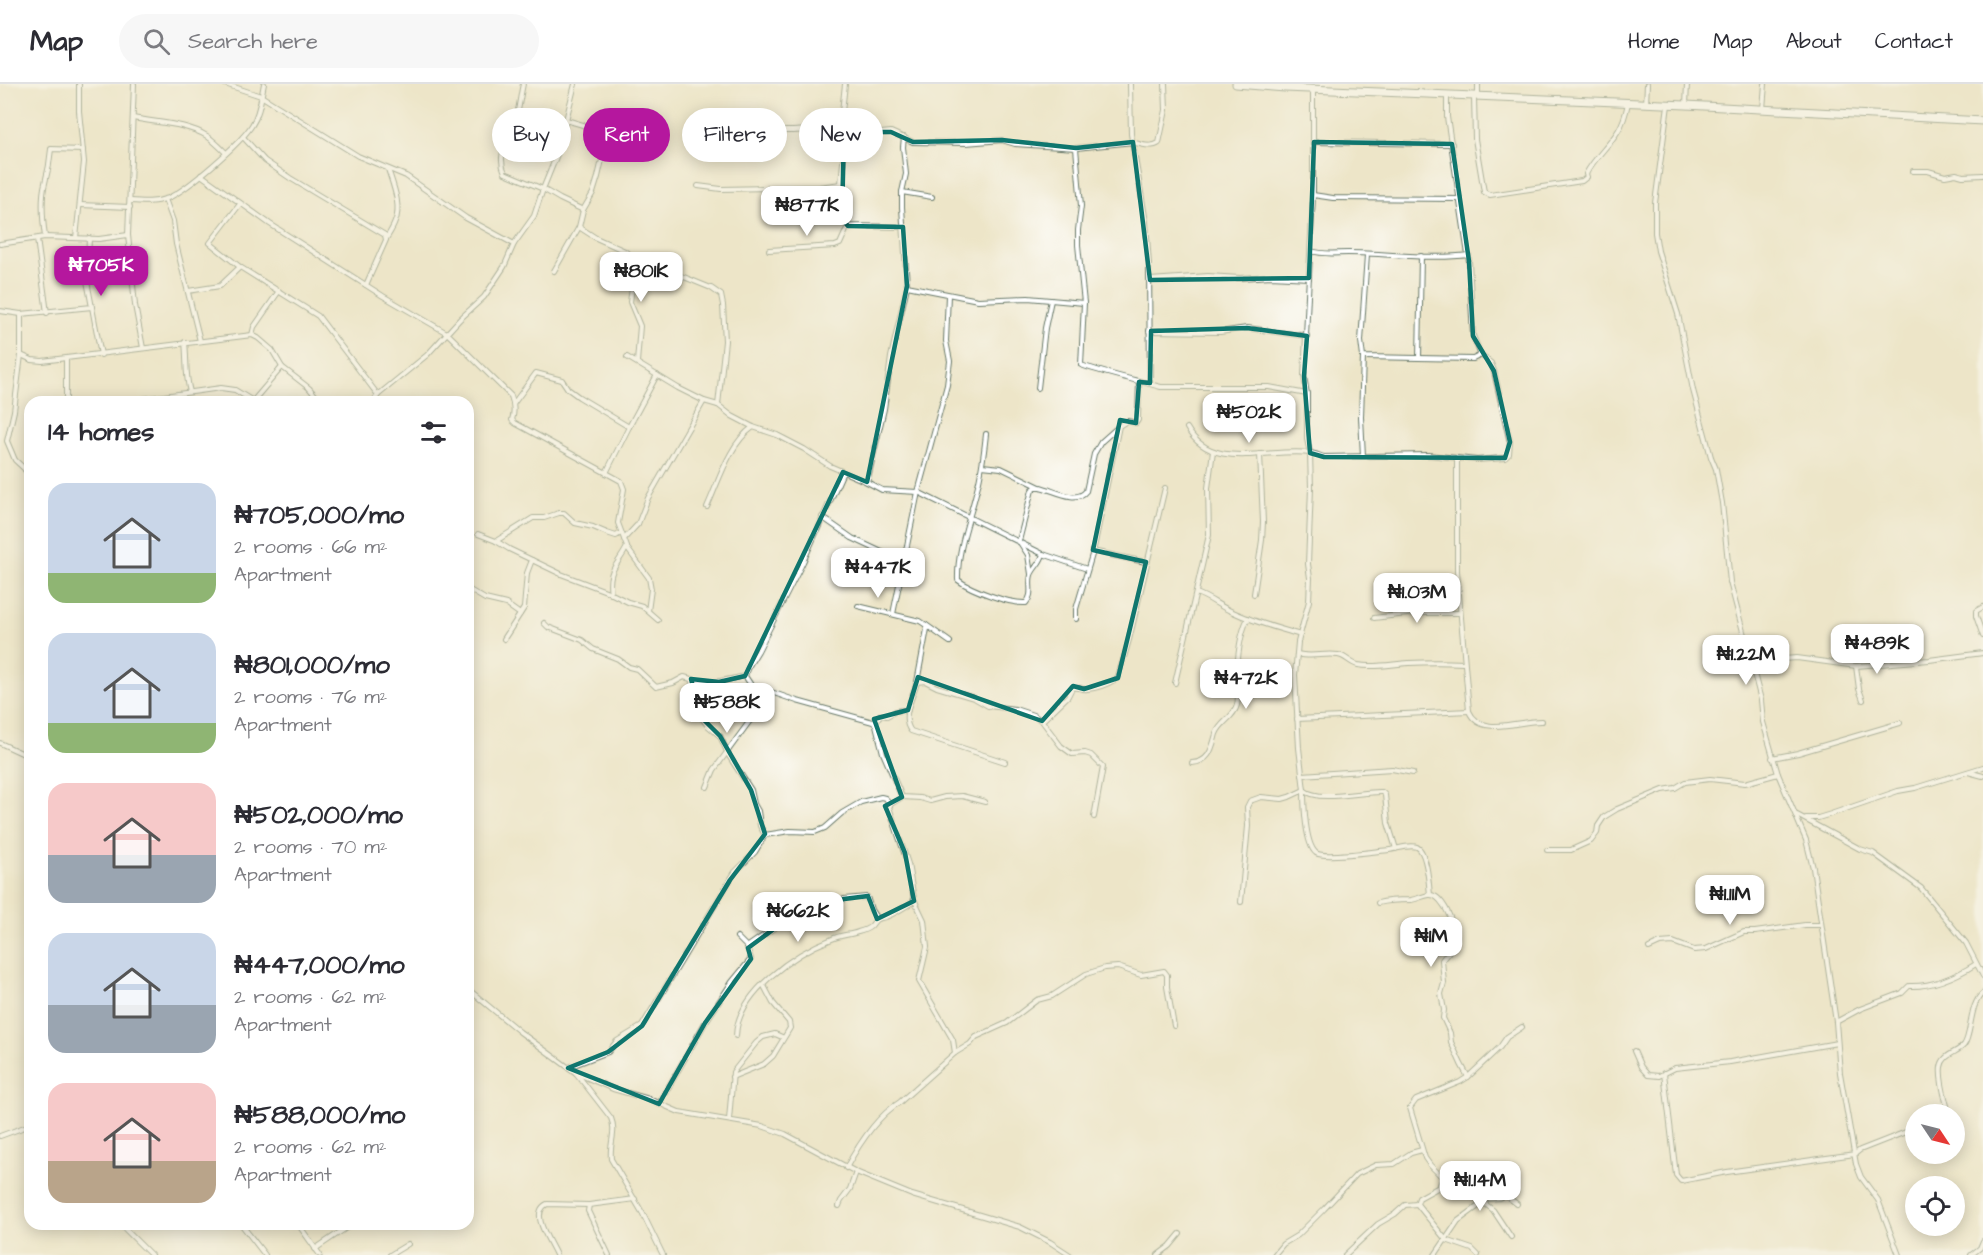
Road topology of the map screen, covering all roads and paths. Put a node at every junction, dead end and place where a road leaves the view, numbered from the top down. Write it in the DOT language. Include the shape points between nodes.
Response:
graph roads {
  1 [pos="79,84"];
  2 [pos="134,84"];
  3 [pos="225,84"];
  4 [pos="264,84"];
  5 [pos="523,84"];
  6 [pos="575,84"];
  7 [pos="845,84"];
  8 [pos="1130,84"];
  9 [pos="1165,84"];
  10 [pos="1236,84"];
  11 [pos="1244,84"];
  12 [pos="1478,84"];
  13 [pos="1647,84"];
  14 [pos="1687,84"];
  15 [pos="1765,84"];
  16 [pos="1297,86"];
  17 [pos="1318,87"];
  18 [pos="1448,94"];
  19 [pos="1476,95"];
  20 [pos="261,96"];
  21 [pos="1628,103"];
  22 [pos="1646,104"];
  23 [pos="1668,105"];
  24 [pos="1686,105"];
  25 [pos="569,108"];
  26 [pos="842,108"];
  27 [pos="1762,110"];
  28 [pos="133,118"];
  29 [pos="1983,121"];
  30 [pos="571,122"];
  31 [pos="883,133"];
  32 [pos="243,137"];
  33 [pos="904,137"];
  34 [pos="1133,142"];
  35 [pos="1314,142"];
  36 [pos="1452,144"];
  37 [pos="1076,148"];
  38 [pos="83,150"];
  39 [pos="225,152"];
  40 [pos="554,162"];
  41 [pos="843,162"];
  42 [pos="388,169"];
  43 [pos="1913,171"];
  44 [pos="201,175"];
  45 [pos="1983,175"];
  46 [pos="841,184"];
  47 [pos="698,186"];
  48 [pos="543,189"];
  49 [pos="902,192"];
  50 [pos="1313,195"];
  51 [pos="932,197"];
  52 [pos="165,199"];
  53 [pos="1460,199"];
  54 [pos="130,201"];
  55 [pos="240,204"];
  56 [pos="80,205"];
  57 [pos="130,207"];
  58 [pos="583,210"];
  59 [pos="848,226"];
  60 [pos="903,226"];
  61 [pos="579,228"];
  62 [pos="128,235"];
  63 [pos="45,237"];
  64 [pos="76,238"];
  65 [pos="89,238"];
  66 [pos="37,239"];
  67 [pos="386,240"];
  68 [pos="0,244"];
  69 [pos="514,244"];
  70 [pos="769,250"];
  71 [pos="625,251"];
  72 [pos="1311,251"];
  73 [pos="1367,255"];
  74 [pos="1469,255"];
  75 [pos="1420,256"];
  76 [pos="240,267"];
  77 [pos="554,271"];
  78 [pos="1309,278"];
  79 [pos="1150,280"];
  80 [pos="366,285"];
  81 [pos="907,286"];
  82 [pos="188,291"];
  83 [pos="279,291"];
  84 [pos="948,295"];
  85 [pos="1051,300"];
  86 [pos="1084,303"];
  87 [pos="92,307"];
  88 [pos="0,310"];
  89 [pos="47,313"];
  90 [pos="21,314"];
  91 [pos="1149,331"];
  92 [pos="447,333"];
  93 [pos="252,335"];
  94 [pos="1307,336"];
  95 [pos="200,340"];
  96 [pos="185,342"];
  97 [pos="143,348"];
  98 [pos="21,355"];
  99 [pos="100,355"];
  100 [pos="1481,355"];
  101 [pos="627,357"];
  102 [pos="1363,357"];
  103 [pos="1419,358"];
  104 [pos="66,359"];
  105 [pos="637,362"];
  106 [pos="282,367"];
  107 [pos="657,375"];
  108 [pos="1138,382"];
  109 [pos="1150,383"];
  110 [pos="1038,388"];
  111 [pos="189,392"];
  112 [pos="1307,394"];
  113 [pos="315,395"];
  114 [pos="378,395"];
  115 [pos="66,396"];
  116 [pos="162,396"];
  117 [pos="244,396"];
  118 [pos="258,396"];
  119 [pos="704,401"];
  120 [pos="514,403"];
  121 [pos="718,405"];
  122 [pos="1119,426"];
  123 [pos="629,427"];
  124 [pos="753,427"];
  125 [pos="1188,428"];
  126 [pos="986,434"];
  127 [pos="1214,451"];
  128 [pos="1310,453"];
  129 [pos="1260,454"];
  130 [pos="1363,456"];
  131 [pos="1457,459"];
  132 [pos="982,466"];
  133 [pos="24,470"];
  134 [pos="843,472"];
  135 [pos="606,473"];
  136 [pos="867,482"];
  137 [pos="1040,487"];
  138 [pos="1165,488"];
  139 [pos="918,492"];
  140 [pos="707,507"];
  141 [pos="822,517"];
  142 [pos="968,518"];
  143 [pos="478,534"];
  144 [pos="621,534"];
  145 [pos="624,539"];
  146 [pos="496,541"];
  147 [pos="1019,541"];
  148 [pos="627,547"];
  149 [pos="1092,551"];
  150 [pos="1042,554"];
  151 [pos="532,560"];
  152 [pos="903,562"];
  153 [pos="1146,562"];
  154 [pos="1087,569"];
  155 [pos="1031,574"];
  156 [pos="474,593"];
  157 [pos="1196,593"];
  158 [pos="611,594"];
  159 [pos="1254,594"];
  160 [pos="858,606"];
  161 [pos="1983,607"];
  162 [pos="648,610"];
  163 [pos="1460,613"];
  164 [pos="520,614"];
  165 [pos="893,614"];
  166 [pos="1248,618"];
  167 [pos="1374,618"];
  168 [pos="1076,619"];
  169 [pos="658,620"];
  170 [pos="544,623"];
  171 [pos="926,625"];
  172 [pos="1300,634"];
  173 [pos="1983,636"];
  174 [pos="504,639"];
  175 [pos="950,642"];
  176 [pos="1983,653"];
  177 [pos="1297,654"];
  178 [pos="1750,654"];
  179 [pos="1770,660"];
  180 [pos="1464,663"];
  181 [pos="1856,666"];
  182 [pos="1754,672"];
  183 [pos="745,676"];
  184 [pos="691,679"];
  185 [pos="917,682"];
  186 [pos="1175,683"];
  187 [pos="769,690"];
  188 [pos="1863,700"];
  189 [pos="908,710"];
  190 [pos="1469,711"];
  191 [pos="1297,719"];
  192 [pos="1042,721"];
  193 [pos="1542,721"];
  194 [pos="873,722"];
  195 [pos="1900,723"];
  196 [pos="0,743"];
  197 [pos="728,750"];
  198 [pos="24,754"];
  199 [pos="1772,758"];
  200 [pos="1005,762"];
  201 [pos="1192,763"];
  202 [pos="1983,767"];
  203 [pos="1413,772"];
  204 [pos="1968,772"];
  205 [pos="1778,774"];
  206 [pos="1302,775"];
  207 [pos="1983,776"];
  208 [pos="706,787"];
  209 [pos="1304,790"];
  210 [pos="902,797"];
  211 [pos="985,802"];
  212 [pos="891,804"];
  213 [pos="1796,814"];
  214 [pos="1095,817"];
  215 [pos="1805,818"];
  216 [pos="765,835"];
  217 [pos="1396,849"];
  218 [pos="1547,850"];
  219 [pos="1430,895"];
  220 [pos="914,901"];
  221 [pos="1241,902"];
  222 [pos="1378,903"];
  223 [pos="877,919"];
  224 [pos="1820,925"];
  225 [pos="737,937"];
  226 [pos="747,947"];
  227 [pos="1649,948"];
  228 [pos="1976,964"];
  229 [pos="1983,976"];
  230 [pos="763,984"];
  231 [pos="1983,993"];
  232 [pos="474,994"];
  233 [pos="1836,1022"];
  234 [pos="1174,1026"];
  235 [pos="1522,1027"];
  236 [pos="736,1036"];
  237 [pos="782,1037"];
  238 [pos="1837,1043"];
  239 [pos="1634,1051"];
  240 [pos="955,1053"];
  241 [pos="568,1068"];
  242 [pos="576,1073"];
  243 [pos="1664,1073"];
  244 [pos="732,1077"];
  245 [pos="1468,1077"];
  246 [pos="659,1104"];
  247 [pos="1947,1104"];
  248 [pos="729,1120"];
  249 [pos="24,1127"];
  250 [pos="1905,1132"];
  251 [pos="0,1136"];
  252 [pos="1423,1150"];
  253 [pos="1855,1154"];
  254 [pos="846,1168"];
  255 [pos="856,1172"];
  256 [pos="1443,1182"];
  257 [pos="635,1199"];
  258 [pos="1484,1202"];
  259 [pos="1417,1204"];
  260 [pos="1517,1204"];
  261 [pos="589,1205"];
  262 [pos="839,1206"];
  263 [pos="126,1230"];
  264 [pos="246,1230"];
  265 [pos="302,1230"];
  266 [pos="343,1230"];
  267 [pos="1180,1234"];
  268 [pos="1511,1237"];
  269 [pos="1446,1240"];
  270 [pos="1983,1241"];
  271 [pos="408,1244"];
  272 [pos="315,1249"];
  273 [pos="151,1255"];
  274 [pos="265,1255"];
  275 [pos="320,1255"];
  276 [pos="390,1255"];
  277 [pos="556,1255"];
  278 [pos="609,1255"];
  279 [pos="663,1255"];
  280 [pos="1070,1255"];
  281 [pos="1158,1255"];
  282 [pos="1274,1255"];
  283 [pos="1346,1255"];
  284 [pos="1435,1255"];
  285 [pos="1478,1255"];
  286 [pos="1899,1255"];
  287 [pos="1971,1255"];
  1 -- 38 [label="street"];
  2 -- 28 [label="street"];
  3 -- 20 [label="street"];
  4 -- 20 [label="street"];
  5 -- 48 [label="street" via="501,164 505,173"];
  6 -- 25 [label="street"];
  7 -- 26 [label="street"];
  8 -- 34 [label="street"];
  9 -- 34 [label="street" via="1166,110 1159,143 1156,146"];
  10 -- 11 [label="main road"];
  11 -- 16 [label="main road"];
  12 -- 19 [label="street"];
  13 -- 22 [label="street"];
  14 -- 24 [label="street"];
  15 -- 27 [label="street"];
  16 -- 17 [label="main road"];
  17 -- 18 [label="main road"];
  17 -- 35 [label="street"];
  18 -- 19 [label="main road"];
  18 -- 36 [label="street"];
  19 -- 21 [label="main road"];
  19 -- 21 [label="street" via="1476,148 1484,192 1490,195 1582,181 1618,132"];
  20 -- 32 [label="street" via="257,116"];
  20 -- 42 [label="street" via="358,156"];
  21 -- 22 [label="main road"];
  22 -- 23 [label="main road"];
  23 -- 24 [label="main road"];
  23 -- 178 [label="street" via="1654,203 1655,232 1716,469 1730,582"];
  24 -- 27 [label="main road"];
  27 -- 29 [label="main road"];
  28 -- 39 [label="street" via="198,132"];
  28 -- 54 [label="street"];
  30 -- 58 [label="street" via="607,133 598,177"];
  31 -- 33 [label="street"];
  32 -- 39 [label="street"];
  32 -- 67 [label="street" via="265,161 385,235"];
  33 -- 37 [label="street" via="913,142 1002,140"];
  33 -- 49 [label="street" via="906,174"];
  34 -- 37 [label="street"];
  34 -- 79 [label="street" via="1146,222"];
  35 -- 36 [label="street"];
  35 -- 50 [label="street"];
  36 -- 53 [label="street"];
  37 -- 86 [label="street" via="1081,206 1078,245"];
  38 -- 56 [label="street"];
  38 -- 63 [label="street" via="51,149 45,184"];
  39 -- 44 [label="street"];
  40 -- 48 [label="street"];
  41 -- 46 [label="street"];
  42 -- 67 [label="street" via="398,212"];
  42 -- 69 [label="street" via="406,176 466,218"];
  43 -- 45 [label="street" via="1945,176"];
  44 -- 52 [label="street"];
  44 -- 55 [label="street"];
  46 -- 47 [label="street" via="721,189"];
  46 -- 59 [label="street" via="842,219"];
  48 -- 58 [label="street"];
  48 -- 69 [label="street" via="538,209"];
  49 -- 51 [label="street"];
  49 -- 60 [label="street"];
  50 -- 53 [label="street"];
  50 -- 72 [label="street"];
  52 -- 54 [label="street"];
  52 -- 82 [label="street"];
  53 -- 74 [label="street"];
  54 -- 57 [label="street"];
  55 -- 76 [label="street" via="210,243"];
  55 -- 80 [label="street"];
  56 -- 57 [label="street"];
  56 -- 64 [label="street"];
  57 -- 62 [label="street"];
  58 -- 61 [label="street"];
  59 -- 60 [label="street"];
  59 -- 70 [label="street" via="836,246"];
  60 -- 81 [label="street"];
  61 -- 71 [label="street"];
  61 -- 77 [label="street"];
  62 -- 65 [label="street"];
  62 -- 97 [label="street"];
  63 -- 64 [label="street"];
  63 -- 66 [label="street"];
  64 -- 65 [label="street"];
  65 -- 87 [label="street" via="87,281"];
  66 -- 68 [label="street"];
  66 -- 89 [label="street"];
  67 -- 80 [label="street"];
  69 -- 92 [label="street" via="484,297"];
  71 -- 105 [label="street" via="631,257 634,273 630,302 640,326"];
  71 -- 121 [label="street" via="638,262 684,277 721,295 725,341"];
  72 -- 73 [label="street"];
  72 -- 78 [label="street"];
  73 -- 75 [label="street"];
  73 -- 102 [label="street"];
  74 -- 75 [label="street"];
  74 -- 100 [label="street" via="1473,336"];
  75 -- 103 [label="street"];
  76 -- 82 [label="street" via="220,286"];
  76 -- 83 [label="street"];
  78 -- 79 [label="street" via="1208,276"];
  78 -- 94 [label="street"];
  79 -- 91 [label="street"];
  80 -- 92 [label="street"];
  81 -- 84 [label="street"];
  81 -- 136 [label="street"];
  82 -- 95 [label="street"];
  83 -- 93 [label="street"];
  83 -- 114 [label="street" via="318,316"];
  84 -- 85 [label="street" via="978,300"];
  84 -- 139 [label="street" via="947,385"];
  85 -- 86 [label="street"];
  85 -- 110 [label="street"];
  86 -- 108 [label="street" via="1081,365"];
  87 -- 89 [label="street"];
  87 -- 99 [label="street"];
  88 -- 90 [label="street"];
  89 -- 90 [label="street"];
  90 -- 98 [label="street"];
  91 -- 94 [label="street" via="1221,332 1247,328"];
  91 -- 109 [label="street"];
  92 -- 114 [label="street"];
  92 -- 120 [label="street"];
  93 -- 95 [label="street"];
  93 -- 106 [label="street" via="272,350"];
  94 -- 112 [label="street"];
  95 -- 96 [label="street"];
  96 -- 97 [label="street"];
  96 -- 111 [label="street"];
  97 -- 99 [label="street"];
  98 -- 104 [label="street" via="42,362"];
  98 -- 133 [label="street" via="8,441 12,456"];
  99 -- 104 [label="street"];
  100 -- 103 [label="street"];
  100 -- 131 [label="street" via="1494,371 1510,442 1509,454 1506,458"];
  101 -- 105 [label="street"];
  102 -- 103 [label="street"];
  102 -- 130 [label="street"];
  104 -- 115 [label="street"];
  105 -- 107 [label="street"];
  106 -- 113 [label="street"];
  106 -- 118 [label="street"];
  107 -- 119 [label="street"];
  107 -- 123 [label="street"];
  108 -- 109 [label="street"];
  108 -- 122 [label="street" via="1138,420"];
  109 -- 112 [label="street" via="1161,387 1269,387"];
  111 -- 116 [label="street"];
  111 -- 117 [label="street" via="221,388"];
  112 -- 128 [label="street"];
  119 -- 121 [label="street"];
  119 -- 145 [label="street" via="648,498 638,524"];
  120 -- 123 [label="street" via="536,373 562,380 579,397"];
  120 -- 135 [label="street" via="515,423"];
  121 -- 124 [label="street"];
  122 -- 137 [label="street" via="1094,454 1083,495 1078,498"];
  122 -- 149 [label="street"];
  123 -- 135 [label="street"];
  124 -- 134 [label="street" via="777,435"];
  124 -- 140 [label="street" via="730,456"];
  125 -- 127 [label="street" via="1198,443"];
  126 -- 132 [label="street"];
  127 -- 129 [label="street"];
  127 -- 157 [label="street" via="1208,495 1209,535"];
  128 -- 129 [label="street"];
  128 -- 130 [label="street" via="1324,457"];
  128 -- 172 [label="street" via="1309,601"];
  129 -- 159 [label="street" via="1263,522"];
  130 -- 131 [label="street" via="1428,455"];
  131 -- 163 [label="street"];
  132 -- 137 [label="street" via="1001,468"];
  132 -- 142 [label="street"];
  134 -- 136 [label="street"];
  134 -- 141 [label="street"];
  135 -- 144 [label="street" via="621,481 624,489 618,523"];
  136 -- 139 [label="street" via="882,490"];
  137 -- 147 [label="street" via="1032,490"];
  138 -- 153 [label="street"];
  139 -- 142 [label="street"];
  139 -- 152 [label="street"];
  141 -- 152 [label="street" via="852,538"];
  141 -- 183 [label="street"];
  142 -- 147 [label="street"];
  142 -- 155 [label="street" via="958,580 1010,602 1026,603 1030,598"];
  143 -- 146 [label="street"];
  144 -- 145 [label="street"];
  144 -- 146 [label="street" via="616,536 575,523 560,513 533,518"];
  145 -- 148 [label="street"];
  146 -- 151 [label="street"];
  147 -- 150 [label="street"];
  147 -- 155 [label="street" via="1028,555"];
  148 -- 158 [label="street" via="610,576"];
  148 -- 162 [label="street" via="649,578"];
  149 -- 153 [label="street"];
  149 -- 154 [label="street"];
  150 -- 154 [label="street"];
  150 -- 155 [label="street"];
  151 -- 158 [label="street"];
  151 -- 164 [label="street"];
  152 -- 165 [label="street"];
  153 -- 192 [label="street" via="1118,678 1105,685 1072,688"];
  154 -- 168 [label="street"];
  156 -- 164 [label="street" via="506,604"];
  157 -- 166 [label="street"];
  157 -- 186 [label="street"];
  158 -- 162 [label="street"];
  160 -- 165 [label="street"];
  161 -- 173 [label="street" via="1976,611"];
  162 -- 169 [label="street"];
  163 -- 167 [label="street"];
  163 -- 180 [label="street"];
  164 -- 174 [label="street"];
  165 -- 171 [label="street"];
  166 -- 172 [label="street"];
  166 -- 201 [label="street" via="1239,657 1234,712 1217,732 1214,747 1205,759"];
  170 -- 184 [label="street" via="618,658 656,687 684,676"];
  171 -- 175 [label="street"];
  171 -- 185 [label="street"];
  172 -- 177 [label="street"];
  176 -- 181 [label="street"];
  177 -- 180 [label="street" via="1340,655 1358,665"];
  177 -- 191 [label="street"];
  178 -- 179 [label="street"];
  178 -- 182 [label="street"];
  179 -- 181 [label="street" via="1797,658"];
  179 -- 182 [label="street"];
  180 -- 190 [label="street"];
  181 -- 188 [label="street"];
  182 -- 199 [label="street"];
  183 -- 184 [label="street" via="703,683"];
  183 -- 187 [label="street" via="752,685"];
  184 -- 197 [label="street" via="701,717"];
  185 -- 189 [label="street"];
  185 -- 192 [label="street" via="925,681 988,706 1015,709"];
  187 -- 194 [label="street"];
  187 -- 197 [label="street"];
  189 -- 194 [label="street" via="880,715"];
  189 -- 200 [label="street" via="907,725 911,731"];
  190 -- 191 [label="street"];
  190 -- 193 [label="street" via="1481,725"];
  191 -- 206 [label="street"];
  192 -- 214 [label="street" via="1061,746 1072,754 1091,755 1103,766"];
  194 -- 210 [label="street"];
  195 -- 199 [label="street"];
  196 -- 198 [label="street"];
  197 -- 208 [label="street"];
  197 -- 216 [label="street" via="751,790"];
  199 -- 205 [label="street"];
  202 -- 204 [label="street"];
  203 -- 206 [label="street" via="1392,769"];
  204 -- 207 [label="street"];
  204 -- 215 [label="street" via="1898,790 1831,814"];
  205 -- 213 [label="street"];
  205 -- 218 [label="street" via="1745,783 1710,779 1685,782 1604,817 1591,841 1571,850"];
  206 -- 209 [label="street"];
  209 -- 217 [label="street" via="1309,795 1332,796 1382,792"];
  209 -- 217 [label="street" via="1310,841 1319,855"];
  209 -- 221 [label="street" via="1282,799 1262,797 1250,801"];
  210 -- 211 [label="street" via="930,801 962,796"];
  210 -- 212 [label="street"];
  212 -- 216 [label="street" via="881,797 861,802 815,832"];
  212 -- 220 [label="street" via="890,815 908,864"];
  213 -- 215 [label="street"];
  213 -- 224 [label="street" via="1806,840"];
  215 -- 228 [label="street" via="1873,853 1922,888 1966,943"];
  216 -- 241 [label="street" via="735,872 642,1026 617,1041 608,1052"];
  217 -- 219 [label="street" via="1419,848"];
  219 -- 222 [label="street"];
  219 -- 245 [label="street" via="1443,902 1457,936 1442,960 1441,997 1444,1024"];
  220 -- 223 [label="street"];
  220 -- 240 [label="street" via="924,920 927,948 919,981 953,1040"];
  223 -- 226 [label="street" via="867,897 844,900 816,912 790,917"];
  223 -- 230 [label="street" via="861,931 802,953"];
  224 -- 227 [label="street" via="1744,932 1706,949 1694,950 1673,942"];
  224 -- 233 [label="street"];
  225 -- 226 [label="street"];
  226 -- 246 [label="street" via="751,958 705,1023"];
  228 -- 229 [label="street"];
  228 -- 233 [label="street" via="1925,987 1909,986 1896,996"];
  230 -- 236 [label="street" via="744,1007 736,1023"];
  230 -- 237 [label="street" via="789,1022 790,1028"];
  231 -- 247 [label="street" via="1976,1001 1963,1047 1950,1053 1942,1063"];
  232 -- 241 [label="street"];
  233 -- 238 [label="street"];
  234 -- 240 [label="street" via="1164,971 1141,975 1118,967 1105,968 1037,1000 1007,1023 976,1037"];
  235 -- 245 [label="street"];
  237 -- 244 [label="street" via="773,1056 764,1064"];
  237 -- 244 [label="street" via="763,1037"];
  238 -- 243 [label="street" via="1675,1068"];
  238 -- 253 [label="street"];
  239 -- 243 [label="street" via="1648,1075"];
  240 -- 254 [label="street" via="885,1114"];
  241 -- 242 [label="street"];
  242 -- 246 [label="street"];
  242 -- 257 [label="street" via="615,1126 611,1159"];
  243 -- 253 [label="street" via="1676,1176 1681,1181"];
  244 -- 248 [label="street"];
  245 -- 252 [label="street" via="1412,1105 1410,1112"];
  246 -- 248 [label="street" via="679,1112"];
  248 -- 254 [label="street" via="785,1134"];
  249 -- 251 [label="street"];
  250 -- 253 [label="street"];
  252 -- 256 [label="street"];
  252 -- 282 [label="street" via="1394,1164 1376,1165 1357,1174"];
  253 -- 286 [label="street" via="1861,1177 1878,1200"];
  254 -- 255 [label="street"];
  255 -- 262 [label="street"];
  255 -- 280 [label="street" via="912,1195 1020,1227"];
  256 -- 258 [label="street" via="1455,1176"];
  256 -- 259 [label="street" via="1419,1198"];
  257 -- 261 [label="street"];
  257 -- 279 [label="street"];
  258 -- 260 [label="street" via="1505,1195"];
  258 -- 268 [label="street"];
  258 -- 269 [label="street" via="1458,1221"];
  259 -- 269 [label="street"];
  259 -- 283 [label="street" via="1405,1205 1378,1224"];
  261 -- 277 [label="street" via="547,1204 541,1208 539,1222"];
  261 -- 278 [label="street" via="588,1211"];
  263 -- 273 [label="street"];
  264 -- 274 [label="street"];
  265 -- 272 [label="street"];
  266 -- 272 [label="street"];
  267 -- 281 [label="street"];
  269 -- 284 [label="street"];
  269 -- 285 [label="street"];
  270 -- 287 [label="street"];
  271 -- 276 [label="street"];
  272 -- 275 [label="street"];
}
